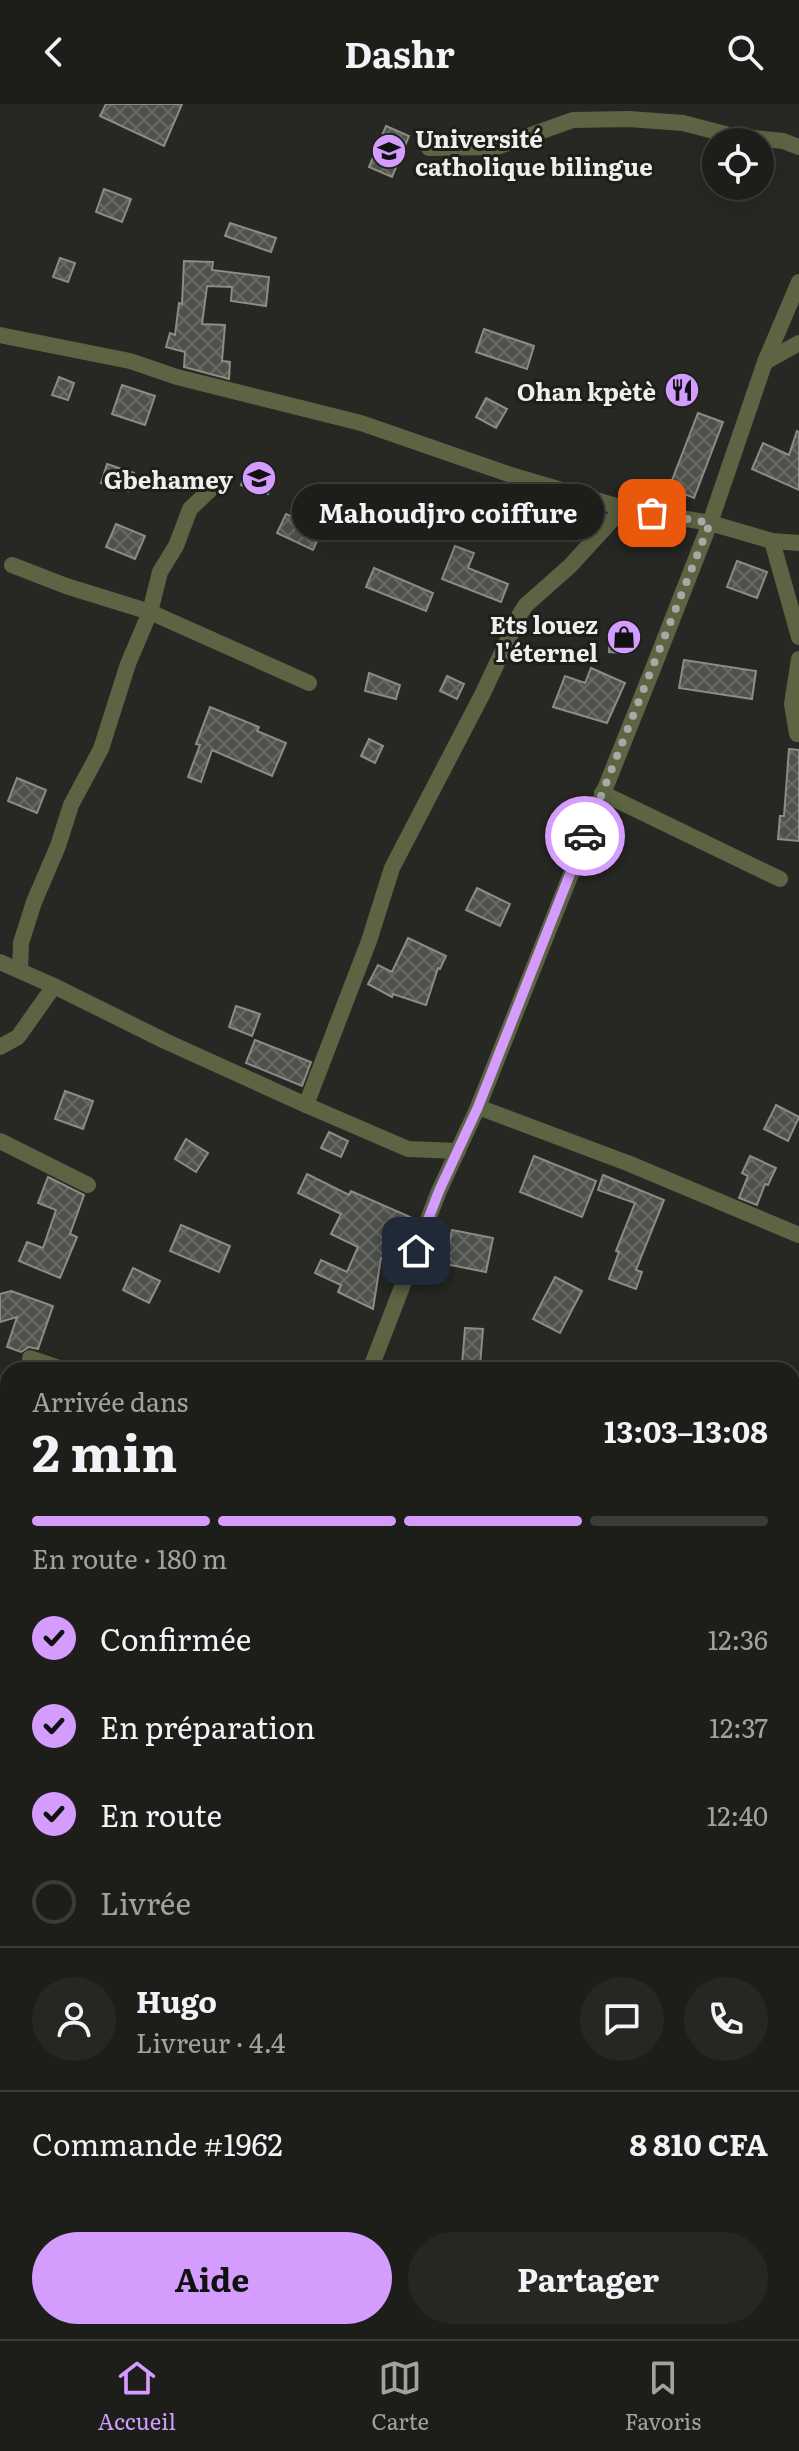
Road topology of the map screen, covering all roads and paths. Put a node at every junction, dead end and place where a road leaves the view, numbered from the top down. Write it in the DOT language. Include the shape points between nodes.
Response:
graph roads {
  1 [pos="799,147"];
  2 [pos="429,148"];
  3 [pos="799,282"];
  4 [pos="0,335"];
  5 [pos="799,343"];
  6 [pos="765,362"];
  7 [pos="216,484"];
  8 [pos="623,508"];
  9 [pos="710,523"];
  10 [pos="772,541"];
  11 [pos="799,543"];
  12 [pos="12,565"];
  13 [pos="150,612"];
  14 [pos="799,637"];
  15 [pos="799,659"];
  16 [pos="309,683"];
  17 [pos="797,734"];
  18 [pos="602,793"];
  19 [pos="780,879"];
  20 [pos="0,962"];
  21 [pos="20,970"];
  22 [pos="54,986"];
  23 [pos="0,1047"];
  24 [pos="306,1105"];
  25 [pos="478,1107"];
  26 [pos="0,1141"];
  27 [pos="458,1151"];
  28 [pos="88,1185"];
  29 [pos="799,1235"];
  30 [pos="30,1358"];
  31 [pos="42,1362"];
  32 [pos="373,1362"];
  1 -- 2 [label="street" via="683,123 629,119 573,120 497,147"];
  3 -- 6 [label="street"];
  4 -- 8 [label="street" via="130,361 361,423"];
  5 -- 6 [label="street"];
  6 -- 9 [label="street"];
  7 -- 13 [label="street" via="190,509 160,572"];
  8 -- 9 [label="street"];
  8 -- 24 [label="street" via="520,614 392,868"];
  9 -- 10 [label="street"];
  9 -- 18 [label="street"];
  10 -- 11 [label="street"];
  10 -- 14 [label="street"];
  12 -- 13 [label="street"];
  13 -- 16 [label="street"];
  13 -- 21 [label="street" via="101,749 71,805 34,902 21,943"];
  15 -- 17 [label="street" via="792,704"];
  18 -- 19 [label="street"];
  18 -- 25 [label="street"];
  20 -- 21 [label="street"];
  21 -- 22 [label="street"];
  22 -- 23 [label="street" via="18,1037"];
  22 -- 24 [label="street"];
  24 -- 27 [label="street" via="408,1149"];
  25 -- 27 [label="street"];
  25 -- 29 [label="street"];
  26 -- 28 [label="street"];
  27 -- 32 [label="street"];
  30 -- 31 [label="street"];
}
